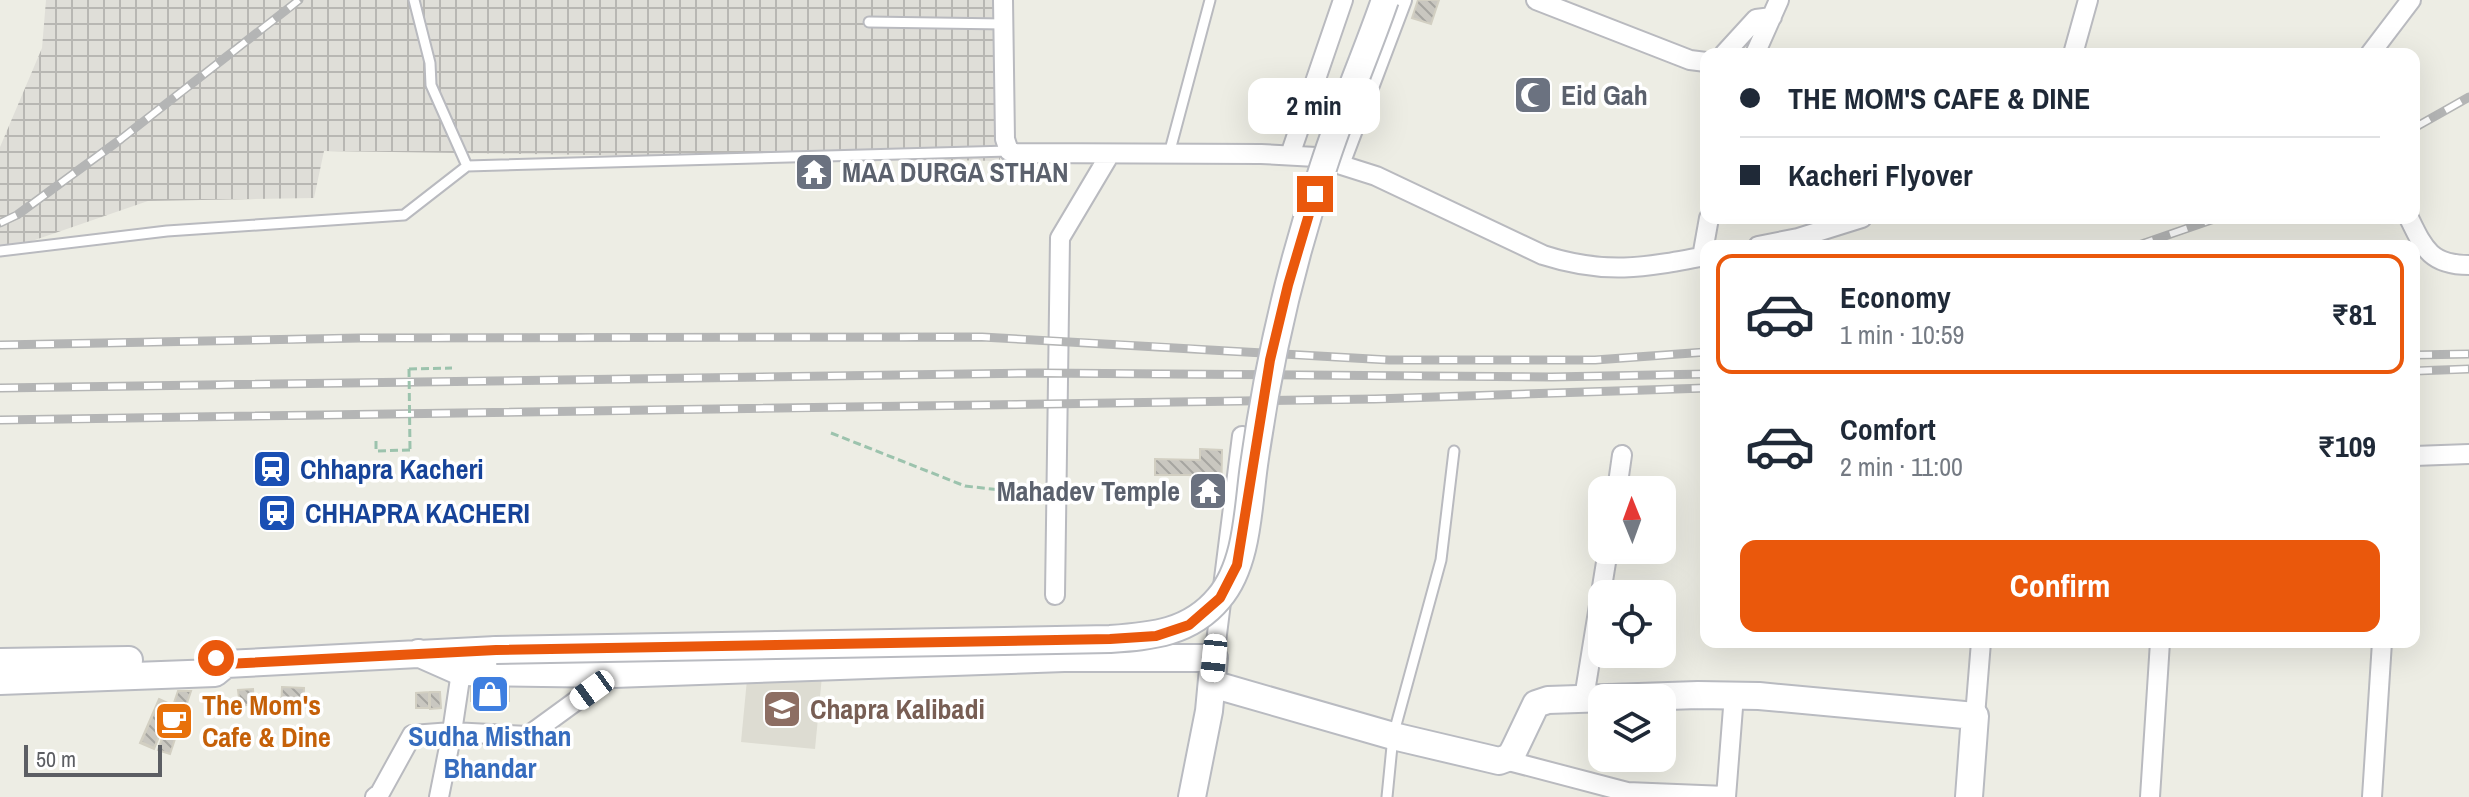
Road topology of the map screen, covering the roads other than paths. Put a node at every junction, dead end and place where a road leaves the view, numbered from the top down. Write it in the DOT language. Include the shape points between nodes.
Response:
graph roads {
  1 [pos="414,0"];
  2 [pos="1003,0"];
  3 [pos="1210,0"];
  4 [pos="1343,0"];
  5 [pos="1385,0"];
  6 [pos="1402,0"];
  7 [pos="1536,0"];
  8 [pos="2088,0"];
  9 [pos="2411,0"];
  10 [pos="1775,9"];
  11 [pos="869,22"];
  12 [pos="1004,24"];
  13 [pos="1729,48"];
  14 [pos="1758,48"];
  15 [pos="2075,48"];
  16 [pos="2375,48"];
  17 [pos="1700,61"];
  18 [pos="1009,151"];
  19 [pos="1110,154"];
  20 [pos="1169,154"];
  21 [pos="1290,155"];
  22 [pos="1340,164"];
  23 [pos="467,166"];
  24 [pos="1843,224"];
  25 [pos="1788,240"];
  26 [pos="2420,242"];
  27 [pos="0,251"];
  28 [pos="1700,257"];
  29 [pos="2469,265"];
  30 [pos="1242,436"];
  31 [pos="1454,451"];
  32 [pos="2469,454"];
  33 [pos="1622,455"];
  34 [pos="2420,456"];
  35 [pos="1619,476"];
  36 [pos="1606,564"];
  37 [pos="1055,595"];
  38 [pos="1981,648"];
  39 [pos="2160,648"];
  40 [pos="2382,648"];
  41 [pos="418,653"];
  42 [pos="0,662"];
  43 [pos="226,664"];
  44 [pos="1213,671"];
  45 [pos="461,672"];
  46 [pos="613,674"];
  47 [pos="0,681"];
  48 [pos="1734,695"];
  49 [pos="1584,698"];
  50 [pos="1975,716"];
  51 [pos="452,732"];
  52 [pos="1393,736"];
  53 [pos="1505,760"];
  54 [pos="1637,795"];
  55 [pos="1726,796"];
  56 [pos="375,797"];
  57 [pos="439,797"];
  58 [pos="1192,797"];
  59 [pos="1387,797"];
  60 [pos="1969,797"];
  61 [pos="2150,797"];
  62 [pos="2372,797"];
  1 -- 23 [label="lane" via="431,85"];
  2 -- 12 [label="street"];
  3 -- 20 [label="lane"];
  4 -- 21 [label="street"];
  5 -- 41 [label="main road, bridge" via="1324,163 1288,285 1270,360 1237,565 1220,598 1189,625 1156,636 1110,639"];
  6 -- 22 [label="street"];
  7 -- 17 [label="street"];
  8 -- 15 [label="street"];
  9 -- 16 [label="street"];
  10 -- 13 [label="street" via="1756,19"];
  10 -- 14 [label="street"];
  11 -- 12 [label="lane"];
  12 -- 18 [label="street"];
  18 -- 19 [label="street"];
  18 -- 23 [label="lane"];
  19 -- 20 [label="street"];
  19 -- 37 [label="street" via="1060,238"];
  20 -- 21 [label="street"];
  21 -- 22 [label="street"];
  22 -- 28 [label="street" via="1571,264 1627,269"];
  23 -- 27 [label="lane" via="404,215 167,231"];
  24 -- 25 [label="street"];
  26 -- 29 [label="street" via="2442,262"];
  30 -- 44 [label="street"];
  31 -- 52 [label="lane" via="1441,560"];
  32 -- 34 [label="street"];
  33 -- 35 [label="street"];
  36 -- 49 [label="street"];
  38 -- 50 [label="street"];
  39 -- 61 [label="street"];
  40 -- 62 [label="street"];
  41 -- 43 [label="main road"];
  41 -- 45 [label="main road"];
  42 -- 43 [label="main road" via="216,658"];
  43 -- 47 [label="main road" via="215,673"];
  44 -- 46 [label="main road" via="1048,658"];
  44 -- 52 [label="main road"];
  44 -- 58 [label="main road"];
  45 -- 46 [label="main road"];
  45 -- 51 [label="street"];
  46 -- 51 [label="street" via="528,736"];
  48 -- 49 [label="main road"];
  48 -- 50 [label="main road"];
  48 -- 55 [label="street"];
  49 -- 53 [label="main road" via="1536,704"];
  50 -- 60 [label="main road"];
  51 -- 56 [label="street" via="412,735"];
  51 -- 57 [label="street"];
  52 -- 53 [label="main road" via="1490,761"];
  52 -- 59 [label="lane"];
  53 -- 54 [label="street"];
  54 -- 55 [label="street"];
}
